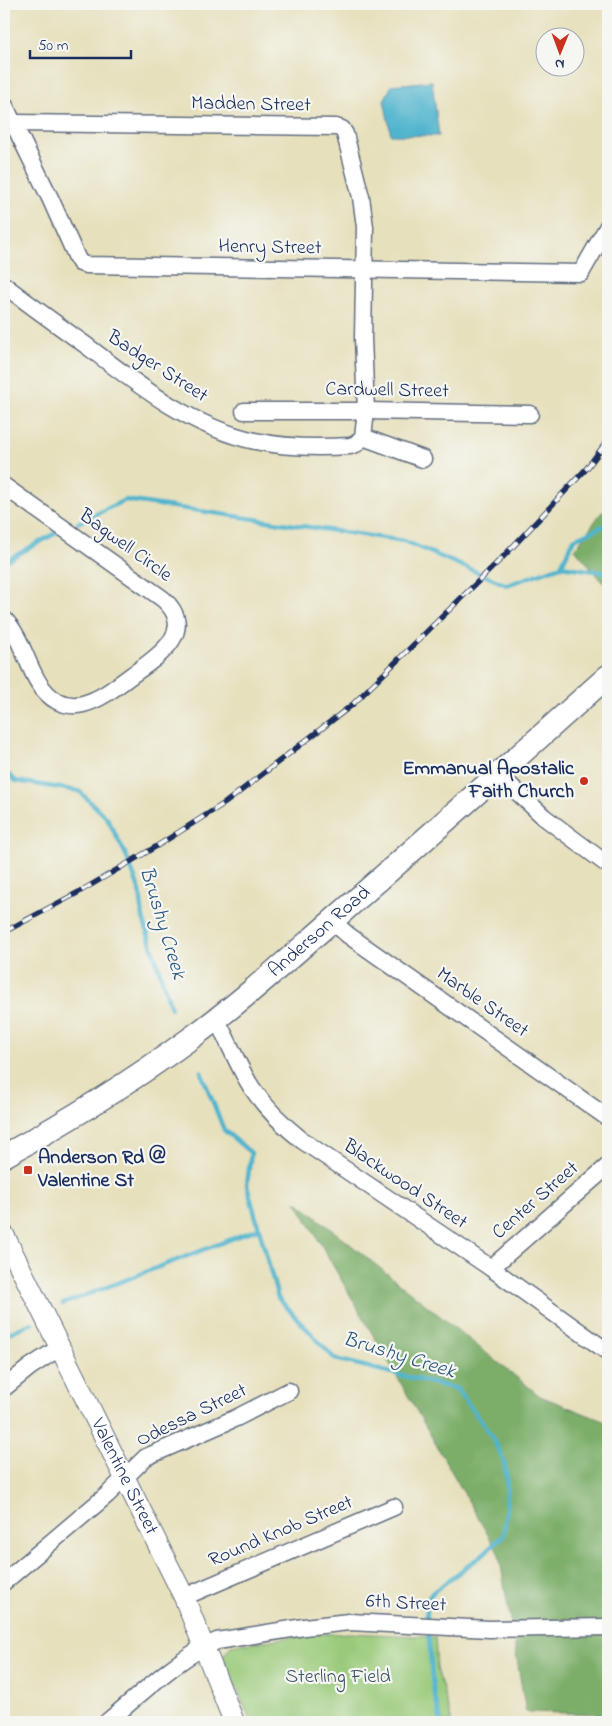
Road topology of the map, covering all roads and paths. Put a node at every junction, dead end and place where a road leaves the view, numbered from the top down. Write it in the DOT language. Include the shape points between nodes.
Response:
graph roads {
  1 [pos="4,104"];
  2 [pos="14,123"];
  3 [pos="608,226"];
  4 [pos="365,271"];
  5 [pos="4,285"];
  6 [pos="244,411"];
  7 [pos="366,411"];
  8 [pos="530,414"];
  9 [pos="363,437"];
  10 [pos="423,459"];
  11 [pos="4,486"];
  12 [pos="4,619"];
  13 [pos="608,676"];
  14 [pos="499,775"];
  15 [pos="608,865"];
  16 [pos="332,921"];
  17 [pos="216,1020"];
  18 [pos="608,1118"];
  19 [pos="4,1156"];
  20 [pos="608,1166"];
  21 [pos="4,1235"];
  22 [pos="491,1268"];
  23 [pos="59,1348"];
  24 [pos="608,1352"];
  25 [pos="4,1388"];
  26 [pos="289,1391"];
  27 [pos="125,1478"];
  28 [pos="394,1507"];
  29 [pos="4,1582"];
  30 [pos="184,1597"];
  31 [pos="608,1627"];
  32 [pos="204,1646"];
  33 [pos="107,1722"];
  34 [pos="234,1722"];
  1 -- 2 [label="street, Henry Street"];
  2 -- 4 [label="street, Henry Street" via="80,263 108,267"];
  2 -- 4 [label="street, Madden Street" via="342,129 346,134 361,197"];
  3 -- 4 [label="street, Henry Street" via="581,273"];
  4 -- 7 [label="street"];
  5 -- 9 [label="street, Badger Street" via="136,384 172,407 213,427 254,441 301,448 350,446"];
  6 -- 7 [label="street, Cardwell Street"];
  7 -- 8 [label="street, Cardwell Street"];
  7 -- 9 [label="street"];
  9 -- 10 [label="street"];
  11 -- 12 [label="street, Bagwell Circle" via="163,599 174,614 175,632 171,644 162,653 101,697 68,705 48,694 41,686 18,638"];
  13 -- 14 [label="main road, Anderson Road"];
  14 -- 15 [label="street" via="544,817"];
  14 -- 16 [label="main road, Anderson Road"];
  16 -- 17 [label="main road, Anderson Road"];
  16 -- 18 [label="street, Marble Street"];
  17 -- 19 [label="main road, Anderson Road" via="145,1070"];
  17 -- 22 [label="street, Blackwood Street" via="252,1087 287,1128"];
  20 -- 22 [label="street, Center Street"];
  21 -- 23 [label="street, Valentine Street"];
  22 -- 24 [label="street, Blackwood Street"];
  23 -- 25 [label="street"];
  23 -- 27 [label="street, Valentine Street"];
  26 -- 27 [label="street, Odessa Street" via="146,1457"];
  27 -- 29 [label="street, Odessa Street"];
  27 -- 30 [label="street, Valentine Street"];
  28 -- 30 [label="street, Round Knob Street"];
  30 -- 32 [label="street, Valentine Street"];
  31 -- 32 [label="street, 6th Street" via="490,1629 349,1622 217,1641"];
  32 -- 33 [label="street, 6th Street"];
  32 -- 34 [label="street, Valentine Street"];
}
